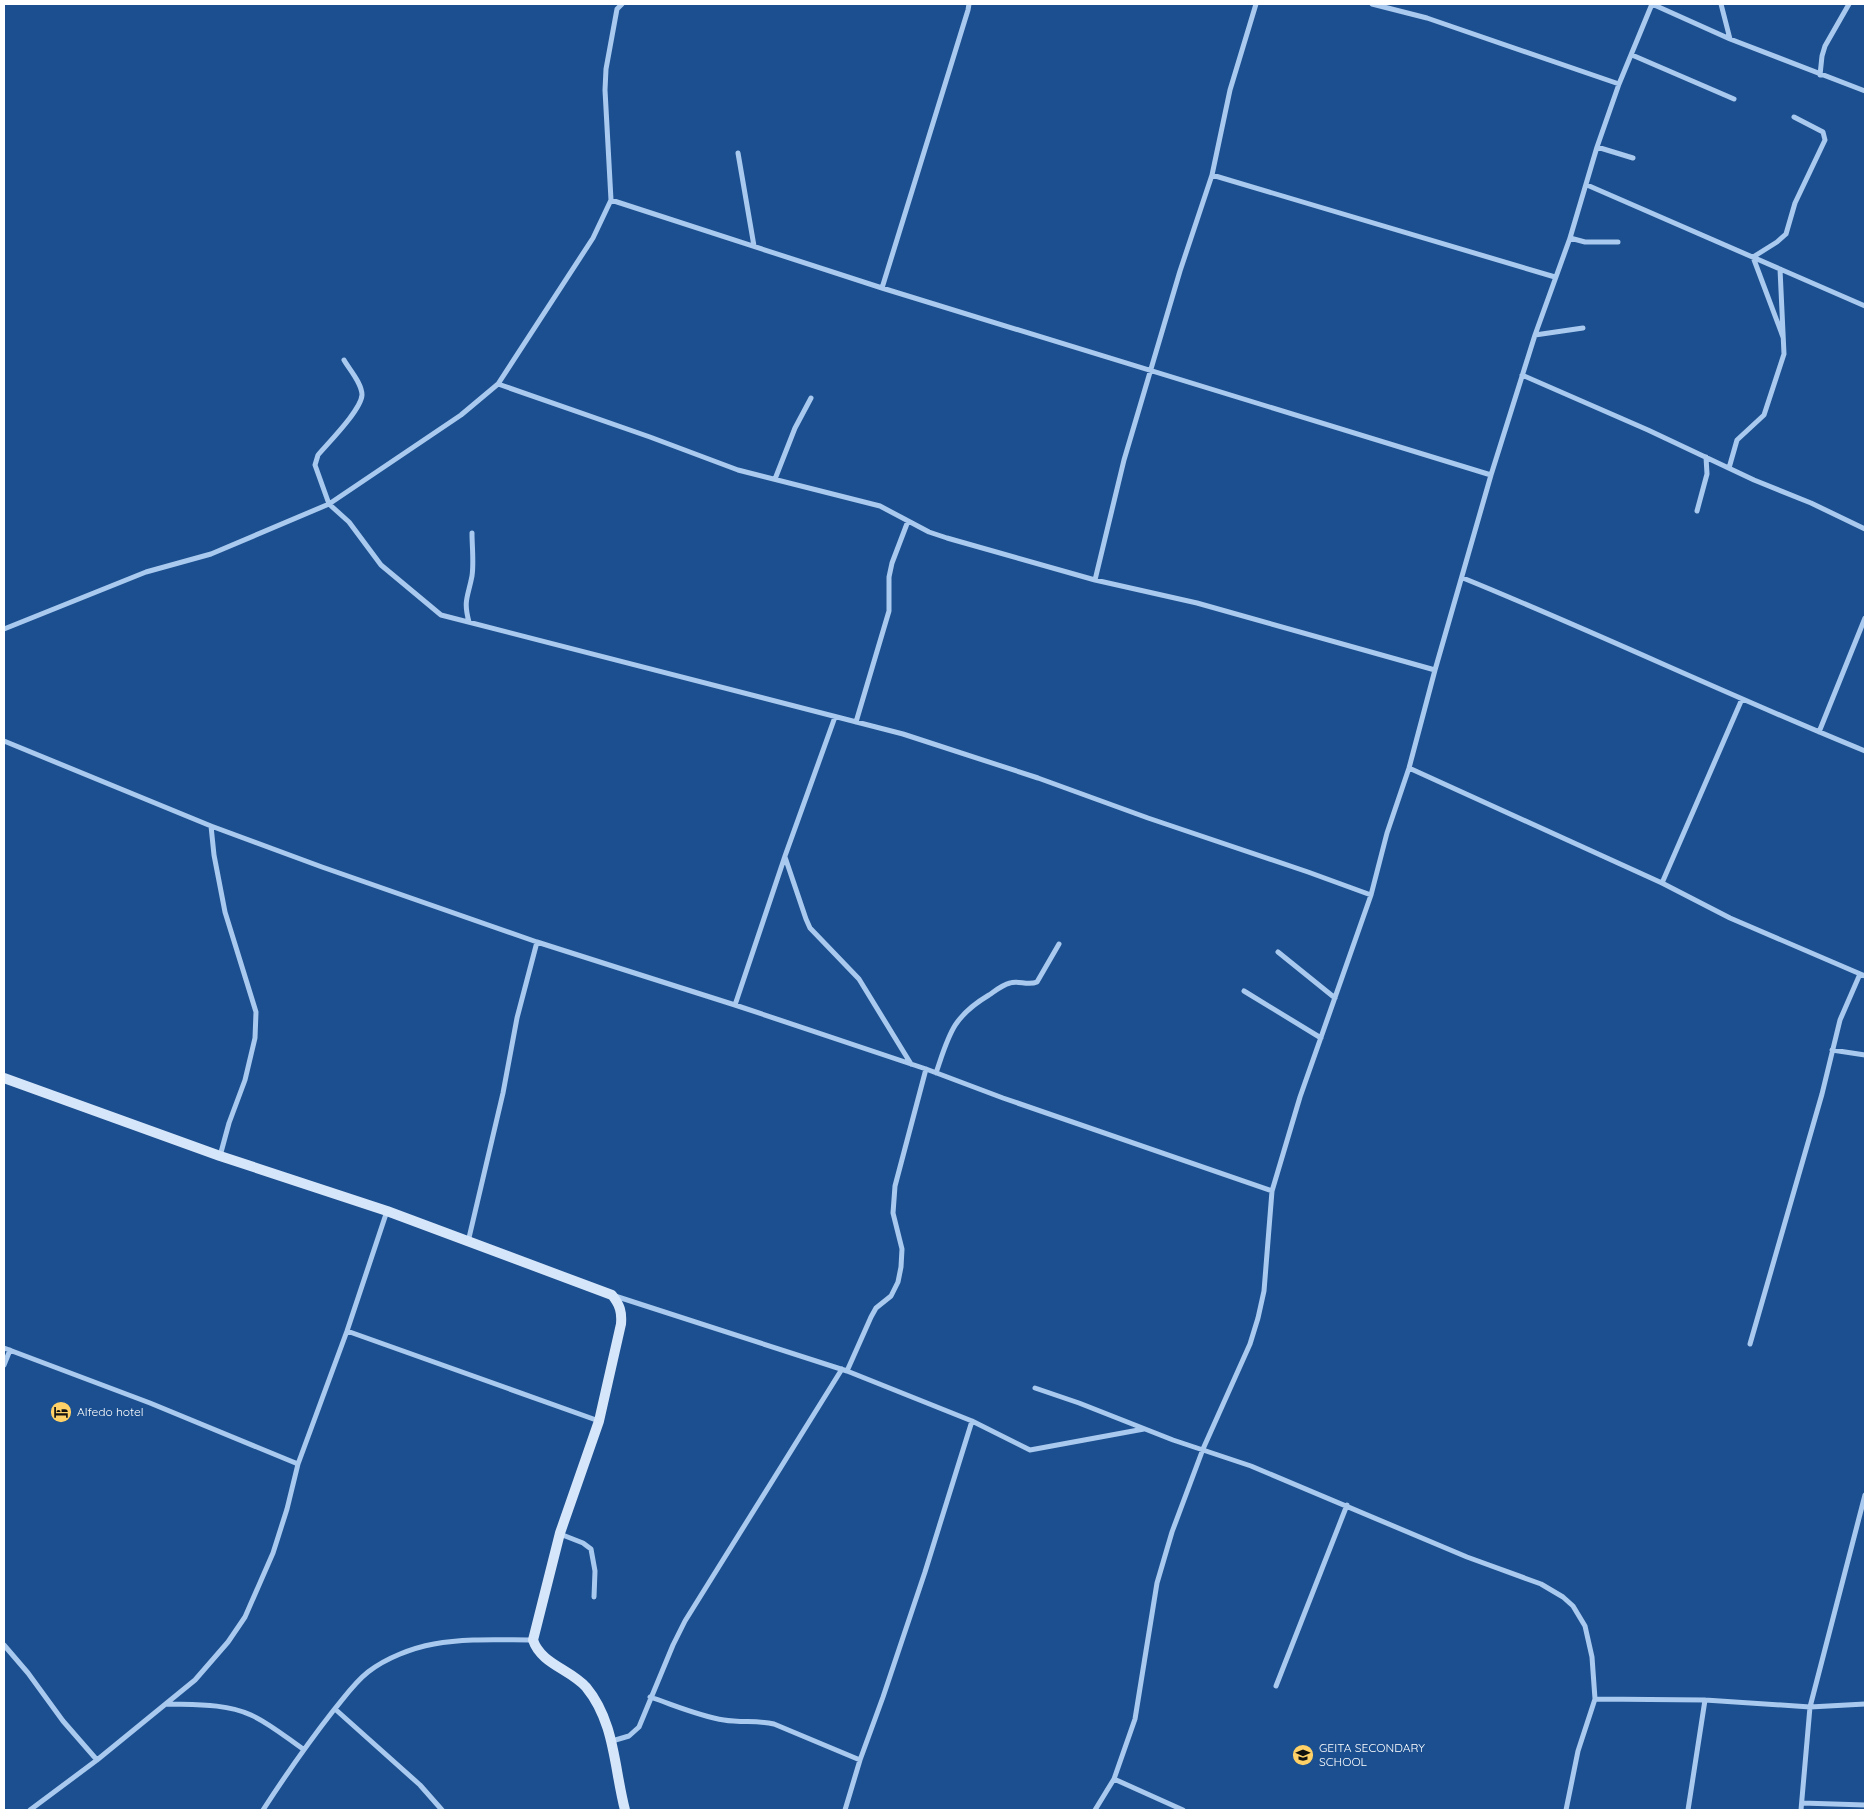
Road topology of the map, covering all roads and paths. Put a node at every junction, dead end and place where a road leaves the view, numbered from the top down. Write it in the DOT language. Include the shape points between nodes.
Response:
graph roads {
  1 [pos="622,4"];
  2 [pos="969,4"];
  3 [pos="1256,4"];
  4 [pos="1372,4"];
  5 [pos="1652,4"];
  6 [pos="1721,4"];
  7 [pos="1849,4"];
  8 [pos="1730,39"];
  9 [pos="1632,55"];
  10 [pos="1820,75"];
  11 [pos="1619,84"];
  12 [pos="1865,91"];
  13 [pos="1734,99"];
  14 [pos="1794,117"];
  15 [pos="1597,147"];
  16 [pos="738,153"];
  17 [pos="1633,158"];
  18 [pos="1212,175"];
  19 [pos="1587,185"];
  20 [pos="611,200"];
  21 [pos="1570,238"];
  22 [pos="1618,242"];
  23 [pos="754,246"];
  24 [pos="1753,257"];
  25 [pos="1780,268"];
  26 [pos="1555,276"];
  27 [pos="882,288"];
  28 [pos="1865,306"];
  29 [pos="1583,328"];
  30 [pos="1535,335"];
  31 [pos="1783,338"];
  32 [pos="344,360"];
  33 [pos="1149,371"];
  34 [pos="1522,375"];
  35 [pos="498,384"];
  36 [pos="811,398"];
  37 [pos="1706,457"];
  38 [pos="1730,468"];
  39 [pos="1492,475"];
  40 [pos="775,479"];
  41 [pos="328,504"];
  42 [pos="1697,511"];
  43 [pos="908,520"];
  44 [pos="1865,529"];
  45 [pos="472,533"];
  46 [pos="1463,578"];
  47 [pos="1095,580"];
  48 [pos="1865,618"];
  49 [pos="469,622"];
  50 [pos="4,629"];
  51 [pos="1435,670"];
  52 [pos="1742,699"];
  53 [pos="835,717"];
  54 [pos="856,722"];
  55 [pos="1819,732"];
  56 [pos="4,741"];
  57 [pos="1865,751"];
  58 [pos="1409,768"];
  59 [pos="211,826"];
  60 [pos="785,856"];
  61 [pos="1662,883"];
  62 [pos="1371,895"];
  63 [pos="537,942"];
  64 [pos="1059,944"];
  65 [pos="1278,952"];
  66 [pos="1863,975"];
  67 [pos="1244,991"];
  68 [pos="1335,998"];
  69 [pos="735,1005"];
  70 [pos="1321,1038"];
  71 [pos="1832,1050"];
  72 [pos="1865,1055"];
  73 [pos="911,1064"];
  74 [pos="926,1069"];
  75 [pos="936,1073"];
  76 [pos="4,1078"];
  77 [pos="220,1156"];
  78 [pos="1272,1192"];
  79 [pos="387,1211"];
  80 [pos="468,1242"];
  81 [pos="612,1295"];
  82 [pos="347,1331"];
  83 [pos="1750,1344"];
  84 [pos="4,1348"];
  85 [pos="10,1350"];
  86 [pos="4,1365"];
  87 [pos="845,1370"];
  88 [pos="1035,1388"];
  89 [pos="598,1421"];
  90 [pos="972,1422"];
  91 [pos="1144,1429"];
  92 [pos="1203,1449"];
  93 [pos="298,1464"];
  94 [pos="1865,1495"];
  95 [pos="1346,1505"];
  96 [pos="560,1533"];
  97 [pos="594,1597"];
  98 [pos="533,1640"];
  99 [pos="4,1645"];
  100 [pos="1276,1686"];
  101 [pos="650,1697"];
  102 [pos="1595,1700"];
  103 [pos="1705,1700"];
  104 [pos="165,1704"];
  105 [pos="1865,1704"];
  106 [pos="1810,1707"];
  107 [pos="335,1709"];
  108 [pos="612,1741"];
  109 [pos="303,1749"];
  110 [pos="98,1760"];
  111 [pos="860,1760"];
  112 [pos="1114,1779"];
  113 [pos="1802,1803"];
  114 [pos="1865,1805"];
  115 [pos="30,1810"];
  116 [pos="262,1810"];
  117 [pos="442,1810"];
  118 [pos="624,1810"];
  119 [pos="845,1810"];
  120 [pos="1095,1810"];
  121 [pos="1183,1810"];
  122 [pos="1566,1810"];
  123 [pos="1688,1810"];
  124 [pos="1801,1810"];
  1 -- 20 [label="street" via="617,9 606,69"];
  2 -- 27 [label="street"];
  3 -- 18 [label="street" via="1230,90"];
  4 -- 11 [label="street" via="1428,18"];
  5 -- 8 [label="street"];
  5 -- 9 [label="street"];
  6 -- 8 [label="street"];
  7 -- 10 [label="street" via="1825,46"];
  8 -- 10 [label="street"];
  9 -- 11 [label="street"];
  9 -- 13 [label="street"];
  10 -- 12 [label="street"];
  11 -- 15 [label="street"];
  14 -- 24 [label="street" via="1823,132 1824,140 1795,203 1786,234"];
  15 -- 17 [label="street"];
  15 -- 19 [label="street"];
  16 -- 23 [label="street"];
  18 -- 26 [label="street"];
  18 -- 33 [label="street"];
  19 -- 21 [label="street"];
  19 -- 24 [label="street"];
  20 -- 23 [label="street"];
  20 -- 35 [label="street" via="593,238"];
  21 -- 22 [label="street" via="1585,242"];
  21 -- 26 [label="street"];
  23 -- 27 [label="street"];
  24 -- 25 [label="street"];
  24 -- 31 [label="street"];
  25 -- 28 [label="street"];
  25 -- 31 [label="street"];
  26 -- 30 [label="street"];
  27 -- 33 [label="street"];
  29 -- 30 [label="street"];
  30 -- 34 [label="street"];
  31 -- 38 [label="street" via="1784,354 1764,415 1737,440"];
  32 -- 41 [label="street" via="362,394 358,405 318,455 315,465"];
  33 -- 39 [label="street"];
  33 -- 47 [label="street"];
  34 -- 37 [label="street"];
  34 -- 39 [label="street"];
  35 -- 40 [label="street" via="650,437 705,460"];
  35 -- 41 [label="street" via="461,415"];
  36 -- 40 [label="street"];
  37 -- 38 [label="street"];
  37 -- 42 [label="street" via="1707,474"];
  38 -- 44 [label="street"];
  39 -- 46 [label="street"];
  40 -- 43 [label="street" via="880,506"];
  41 -- 49 [label="street" via="349,522 390,573 441,615"];
  41 -- 50 [label="street" via="211,554 146,572"];
  43 -- 47 [label="street" via="947,538"];
  43 -- 54 [label="street" via="892,563 889,611"];
  45 -- 49 [label="street" via="472,575 465,601"];
  46 -- 51 [label="street"];
  46 -- 52 [label="street"];
  47 -- 51 [label="street" via="1197,603"];
  48 -- 55 [label="street"];
  49 -- 53 [label="street"];
  51 -- 58 [label="street"];
  52 -- 55 [label="street"];
  52 -- 61 [label="street"];
  53 -- 54 [label="street"];
  53 -- 60 [label="street"];
  54 -- 62 [label="street" via="970,755"];
  55 -- 57 [label="street"];
  56 -- 59 [label="street"];
  58 -- 61 [label="street"];
  58 -- 62 [label="street" via="1387,832"];
  59 -- 63 [label="street"];
  59 -- 77 [label="street" via="225,912 256,1012 255,1038 245,1080"];
  60 -- 69 [label="street"];
  60 -- 73 [label="street" via="810,928 858,979"];
  61 -- 66 [label="street" via="1730,918"];
  62 -- 68 [label="street"];
  63 -- 69 [label="street"];
  63 -- 80 [label="street"];
  64 -- 75 [label="street" via="1037,982 1006,984 960,1016 948,1037"];
  65 -- 68 [label="street"];
  66 -- 71 [label="street" via="1840,1020"];
  67 -- 70 [label="street"];
  68 -- 70 [label="street"];
  69 -- 73 [label="street"];
  70 -- 78 [label="street"];
  71 -- 72 [label="street"];
  71 -- 83 [label="street"];
  73 -- 74 [label="street"];
  74 -- 75 [label="street"];
  74 -- 87 [label="street" via="895,1186 893,1212 902,1249 898,1282 891,1296 876,1308"];
  75 -- 78 [label="street"];
  76 -- 77 [label="street"];
  77 -- 79 [label="street"];
  78 -- 92 [label="street" via="1264,1291 1258,1318 1250,1344"];
  79 -- 80 [label="street"];
  79 -- 82 [label="street"];
  80 -- 81 [label="street"];
  81 -- 87 [label="street"];
  81 -- 89 [label="street" via="622,1313"];
  82 -- 89 [label="street"];
  82 -- 93 [label="street"];
  84 -- 85 [label="street"];
  85 -- 86 [label="street"];
  85 -- 93 [label="street"];
  87 -- 90 [label="street"];
  87 -- 101 [label="street" via="689,1615"];
  88 -- 91 [label="street"];
  89 -- 96 [label="street"];
  90 -- 91 [label="street" via="1030,1450"];
  90 -- 111 [label="street" via="884,1697"];
  91 -- 92 [label="street"];
  92 -- 95 [label="street"];
  92 -- 112 [label="street" via="1157,1583 1135,1719"];
  93 -- 104 [label="street" via="273,1552 245,1617 195,1680"];
  94 -- 106 [label="street"];
  95 -- 100 [label="street"];
  95 -- 102 [label="street" via="1467,1557 1541,1584 1563,1597 1573,1606 1585,1626 1592,1657"];
  96 -- 97 [label="street" via="591,1549 595,1571"];
  96 -- 98 [label="street"];
  98 -- 107 [label="street" via="434,1644 404,1653 369,1671"];
  98 -- 108 [label="street" via="541,1655 585,1687 601,1711"];
  99 -- 110 [label="street"];
  101 -- 108 [label="street" via="634,1732"];
  101 -- 111 [label="street" via="722,1720 774,1724"];
  102 -- 103 [label="street"];
  102 -- 122 [label="street" via="1578,1751"];
  103 -- 106 [label="street"];
  103 -- 123 [label="street"];
  104 -- 109 [label="street" via="242,1711"];
  104 -- 110 [label="street"];
  105 -- 106 [label="street"];
  106 -- 113 [label="street"];
  107 -- 109 [label="street"];
  107 -- 117 [label="street" via="420,1785"];
  108 -- 118 [label="street"];
  109 -- 116 [label="street"];
  110 -- 115 [label="street"];
  111 -- 119 [label="street"];
  112 -- 120 [label="street"];
  112 -- 121 [label="street"];
  113 -- 114 [label="street"];
  113 -- 124 [label="street"];
}
